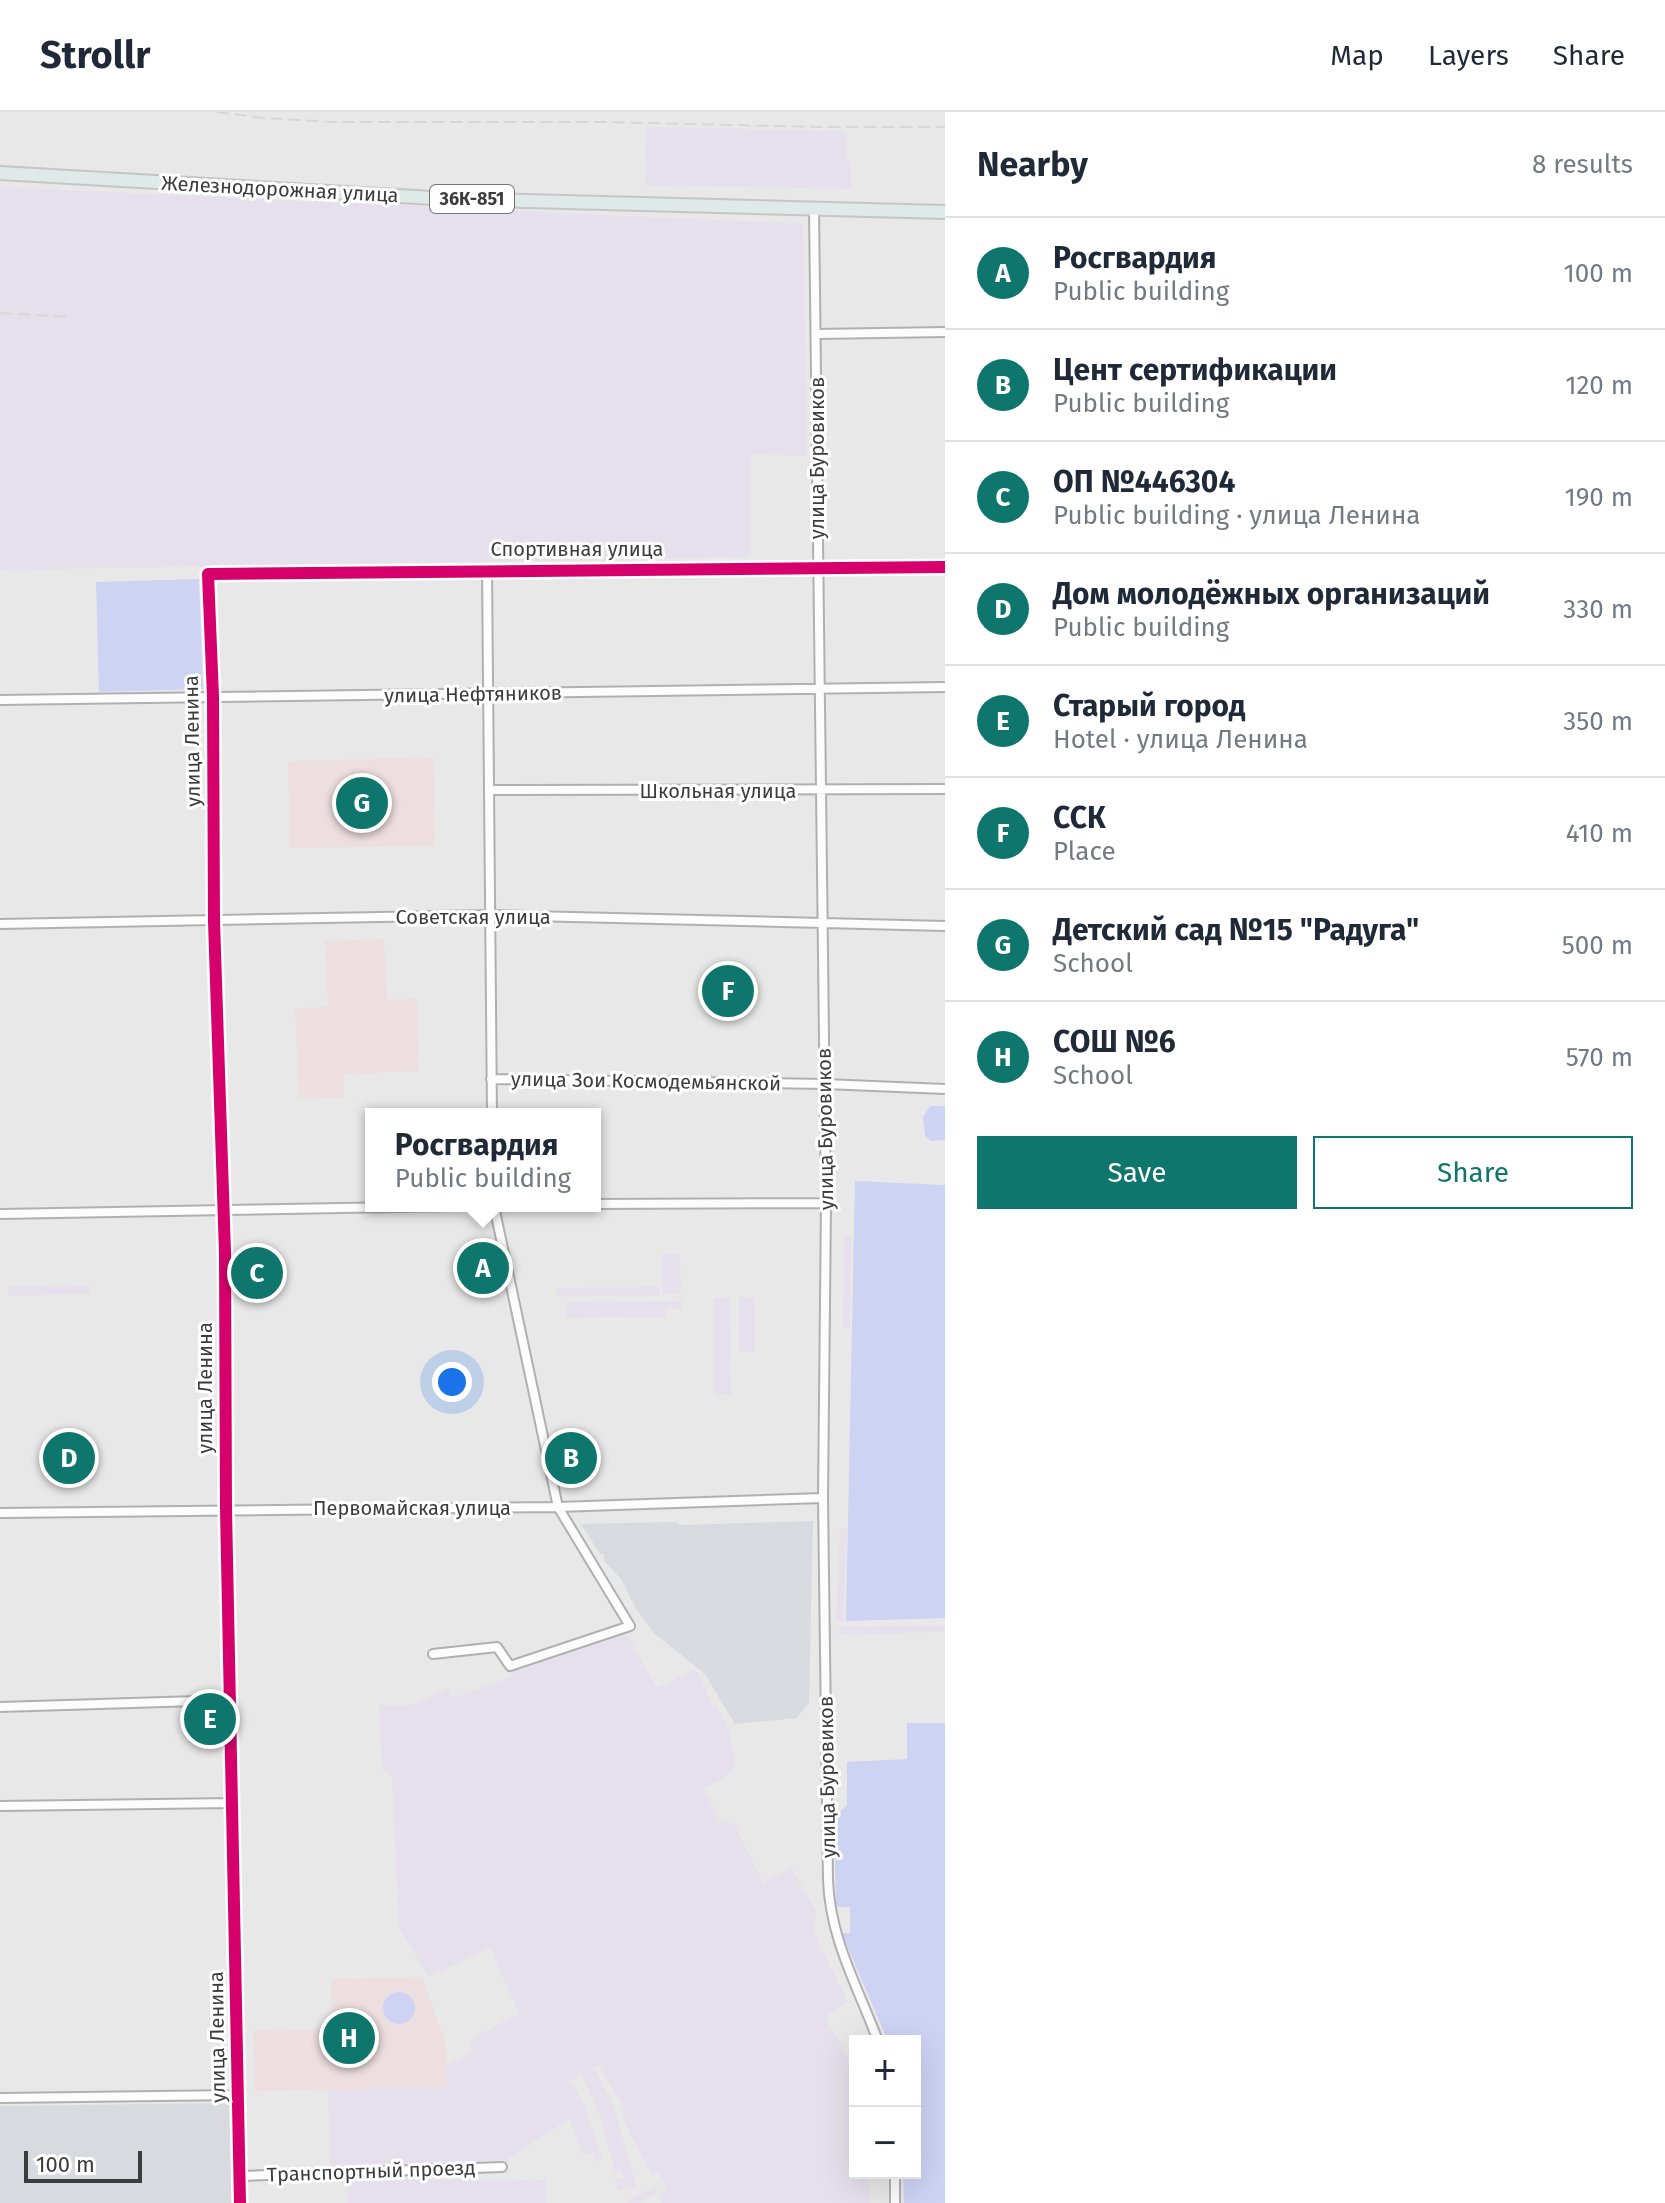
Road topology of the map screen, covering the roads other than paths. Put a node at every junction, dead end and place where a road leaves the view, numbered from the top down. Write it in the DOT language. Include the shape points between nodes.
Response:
graph roads {
  1 [pos="0,173"];
  2 [pos="814,209"];
  3 [pos="945,212"];
  4 [pos="945,332"];
  5 [pos="817,334"];
  6 [pos="945,567"];
  7 [pos="818,568"];
  8 [pos="487,570"];
  9 [pos="208,574"];
  10 [pos="945,687"];
  11 [pos="819,688"];
  12 [pos="489,695"];
  13 [pos="213,697"];
  14 [pos="0,700"];
  15 [pos="945,789"];
  16 [pos="491,790"];
  17 [pos="820,791"];
  18 [pos="491,915"];
  19 [pos="214,921"];
  20 [pos="822,923"];
  21 [pos="0,924"];
  22 [pos="945,926"];
  23 [pos="491,1079"];
  24 [pos="825,1084"];
  25 [pos="945,1089"];
  26 [pos="492,1108"];
  27 [pos="826,1203"];
  28 [pos="601,1204"];
  29 [pos="365,1208"];
  30 [pos="223,1212"];
  31 [pos="495,1212"];
  32 [pos="0,1214"];
  33 [pos="823,1498"];
  34 [pos="558,1507"];
  35 [pos="226,1509"];
  36 [pos="0,1513"];
  37 [pos="433,1654"];
  38 [pos="230,1700"];
  39 [pos="0,1707"];
  40 [pos="232,1803"];
  41 [pos="0,1806"];
  42 [pos="876,2035"];
  43 [pos="238,2095"];
  44 [pos="0,2098"];
  45 [pos="502,2167"];
  46 [pos="240,2176"];
  47 [pos="895,2179"];
  48 [pos="240,2203"];
  49 [pos="895,2203"];
  1 -- 2 [label="main road, Железнодорожная улица / 36К-851" via="451,199"];
  2 -- 3 [label="main road, Железнодорожная улица / 36К-851"];
  2 -- 5 [label="street, улица Буровиков"];
  4 -- 5 [label="street"];
  5 -- 7 [label="street, улица Буровиков"];
  6 -- 7 [label="street, Спортивная улица"];
  7 -- 8 [label="street, Спортивная улица"];
  7 -- 11 [label="street, улица Буровиков"];
  8 -- 9 [label="street, Спортивная улица"];
  8 -- 12 [label="street"];
  9 -- 13 [label="street, улица Ленина"];
  10 -- 11 [label="street, улица Нефтяников"];
  11 -- 12 [label="street, улица Нефтяников"];
  11 -- 17 [label="street, улица Буровиков"];
  12 -- 13 [label="street, улица Нефтяников"];
  12 -- 16 [label="street"];
  13 -- 14 [label="street, улица Нефтяников"];
  13 -- 19 [label="street, улица Ленина"];
  15 -- 17 [label="street, Школьная улица"];
  16 -- 17 [label="street, Школьная улица"];
  16 -- 18 [label="street"];
  17 -- 20 [label="street, улица Буровиков"];
  18 -- 19 [label="street, Советская улица"];
  18 -- 20 [label="street, Советская улица"];
  18 -- 23 [label="street"];
  19 -- 21 [label="street, Советская улица"];
  19 -- 30 [label="street, улица Ленина"];
  20 -- 22 [label="street, Советская улица"];
  20 -- 24 [label="street, улица Буровиков"];
  23 -- 24 [label="street, улица Зои Космодемьянской"];
  23 -- 26 [label="street"];
  24 -- 25 [label="street, улица Зои Космодемьянской"];
  24 -- 27 [label="street, улица Буровиков"];
  27 -- 28 [label="street"];
  27 -- 33 [label="street, улица Буровиков"];
  29 -- 30 [label="street"];
  30 -- 32 [label="street"];
  30 -- 35 [label="street, улица Ленина"];
  31 -- 34 [label="street"];
  33 -- 34 [label="street, Первомайская улица"];
  33 -- 42 [label="street, улица Буровиков" via="829,1905 836,1938"];
  34 -- 35 [label="street, Первомайская улица"];
  34 -- 37 [label="street" via="630,1626 510,1666 497,1647"];
  35 -- 36 [label="street, Первомайская улица"];
  35 -- 38 [label="street, улица Ленина"];
  38 -- 39 [label="street"];
  38 -- 40 [label="street, улица Ленина"];
  40 -- 41 [label="street"];
  40 -- 43 [label="street, улица Ленина"];
  43 -- 44 [label="street"];
  43 -- 46 [label="street, улица Ленина"];
  45 -- 46 [label="street, Транспортный проезд"];
  46 -- 48 [label="street, улица Ленина"];
  47 -- 49 [label="street"];
}
